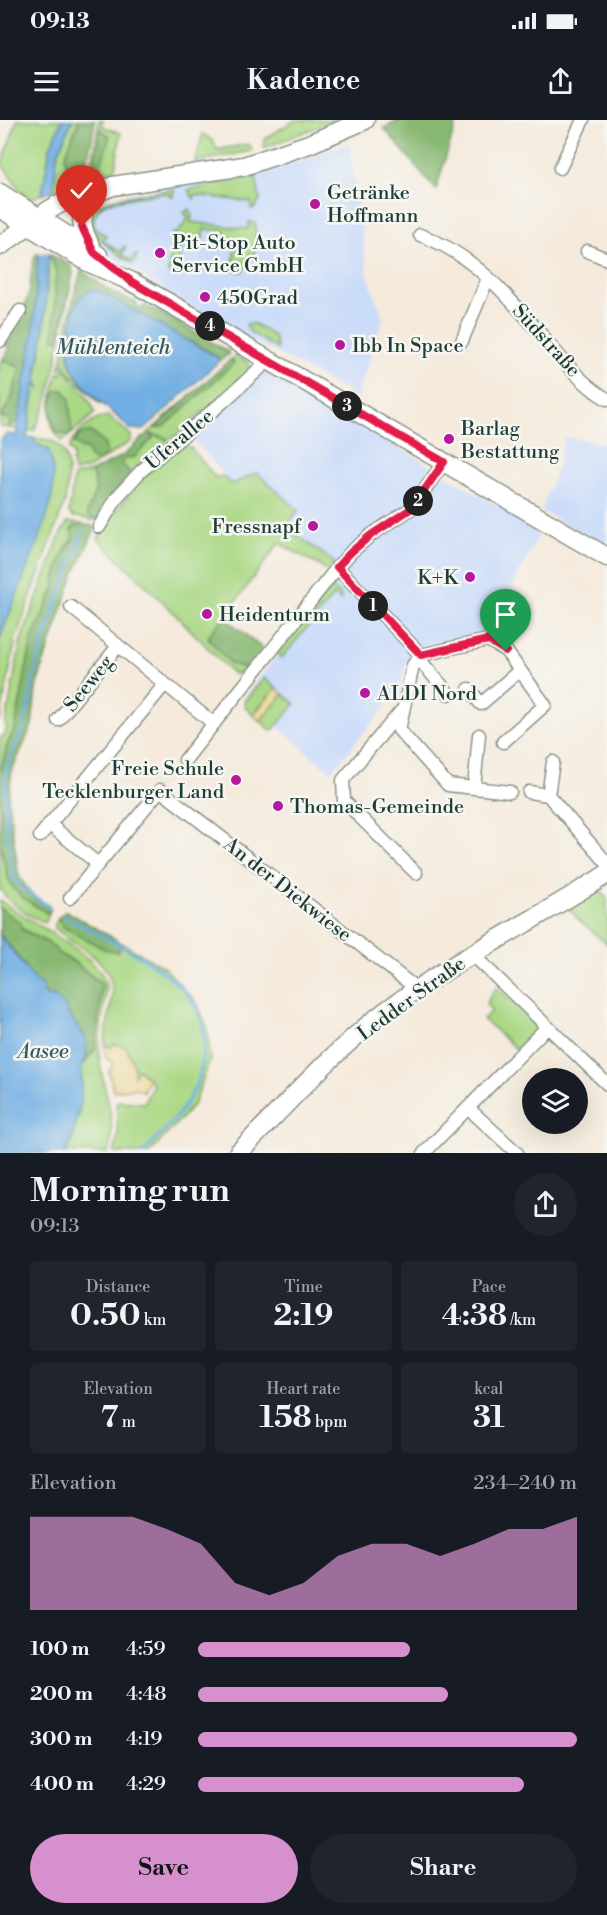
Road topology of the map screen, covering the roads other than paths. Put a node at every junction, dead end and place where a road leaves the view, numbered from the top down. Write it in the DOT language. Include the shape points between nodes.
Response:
graph roads {
  1 [pos="366,120"];
  2 [pos="583,120"];
  3 [pos="560,168"];
  4 [pos="94,192"];
  5 [pos="0,193"];
  6 [pos="0,208"];
  7 [pos="40,225"];
  8 [pos="420,235"];
  9 [pos="0,246"];
  10 [pos="586,251"];
  11 [pos="94,252"];
  12 [pos="0,257"];
  13 [pos="607,259"];
  14 [pos="488,278"];
  15 [pos="132,282"];
  16 [pos="20,311"];
  17 [pos="0,341"];
  18 [pos="462,341"];
  19 [pos="268,360"];
  20 [pos="607,399"];
  21 [pos="444,462"];
  22 [pos="99,527"];
  23 [pos="607,557"];
  24 [pos="337,567"];
  25 [pos="71,607"];
  26 [pos="118,646"];
  27 [pos="419,656"];
  28 [pos="520,670"];
  29 [pos="165,684"];
  30 [pos="469,689"];
  31 [pos="448,694"];
  32 [pos="402,710"];
  33 [pos="57,720"];
  34 [pos="214,724"];
  35 [pos="479,735"];
  36 [pos="503,742"];
  37 [pos="185,760"];
  38 [pos="553,762"];
  39 [pos="474,788"];
  40 [pos="510,792"];
  41 [pos="529,792"];
  42 [pos="548,795"];
  43 [pos="49,824"];
  44 [pos="40,836"];
  45 [pos="607,863"];
  46 [pos="98,864"];
  47 [pos="416,873"];
  48 [pos="607,874"];
  49 [pos="70,898"];
  50 [pos="472,954"];
  51 [pos="417,989"];
  52 [pos="547,1027"];
  53 [pos="607,1084"];
  54 [pos="468,1108"];
  55 [pos="238,1153"];
  56 [pos="424,1153"];
  57 [pos="517,1153"];
  1 -- 4 [label="main road" via="244,166"];
  2 -- 3 [label="street"];
  4 -- 7 [label="main road" via="63,202"];
  4 -- 11 [label="main road" via="82,220"];
  5 -- 7 [label="main road"];
  6 -- 7 [label="main road"];
  7 -- 9 [label="main road"];
  7 -- 11 [label="main road"];
  7 -- 12 [label="main road" via="29,242"];
  7 -- 15 [label="main road" via="88,262"];
  8 -- 14 [label="street, Südstraße" via="450,249"];
  10 -- 13 [label="street"];
  11 -- 15 [label="main road"];
  14 -- 18 [label="street"];
  14 -- 20 [label="street, Südstraße" via="594,392"];
  15 -- 19 [label="main road"];
  16 -- 17 [label="street"];
  19 -- 21 [label="main road"];
  19 -- 22 [label="street, Uferallee" via="141,471 118,496"];
  21 -- 23 [label="main road"];
  21 -- 24 [label="street" via="412,508 371,535"];
  24 -- 27 [label="street"];
  24 -- 34 [label="street"];
  25 -- 26 [label="street, Seeweg"];
  26 -- 29 [label="street, Seeweg"];
  26 -- 33 [label="street, Seeweg"];
  27 -- 28 [label="street" via="488,640 506,651"];
  27 -- 31 [label="street"];
  27 -- 32 [label="street" via="413,665"];
  28 -- 30 [label="street" via="481,704"];
  28 -- 36 [label="street" via="545,705"];
  29 -- 34 [label="street, Seeweg"];
  29 -- 43 [label="street"];
  32 -- 39 [label="street" via="399,730 448,785"];
  32 -- 47 [label="street" via="343,780 344,801"];
  34 -- 37 [label="street"];
  35 -- 39 [label="street"];
  38 -- 42 [label="street"];
  39 -- 40 [label="street"];
  41 -- 42 [label="street"];
  42 -- 45 [label="street"];
  43 -- 44 [label="street"];
  43 -- 46 [label="street"];
  46 -- 49 [label="street"];
  46 -- 51 [label="street, An der Diekwiese" via="160,790"];
  48 -- 50 [label="main road, Ledder Straße"];
  50 -- 51 [label="main road, Ledder Straße"];
  50 -- 52 [label="street"];
  51 -- 55 [label="main road, Ledder Straße" via="343,1049"];
  52 -- 53 [label="street"];
  52 -- 54 [label="street"];
  54 -- 56 [label="street"];
  54 -- 57 [label="street"];
}
